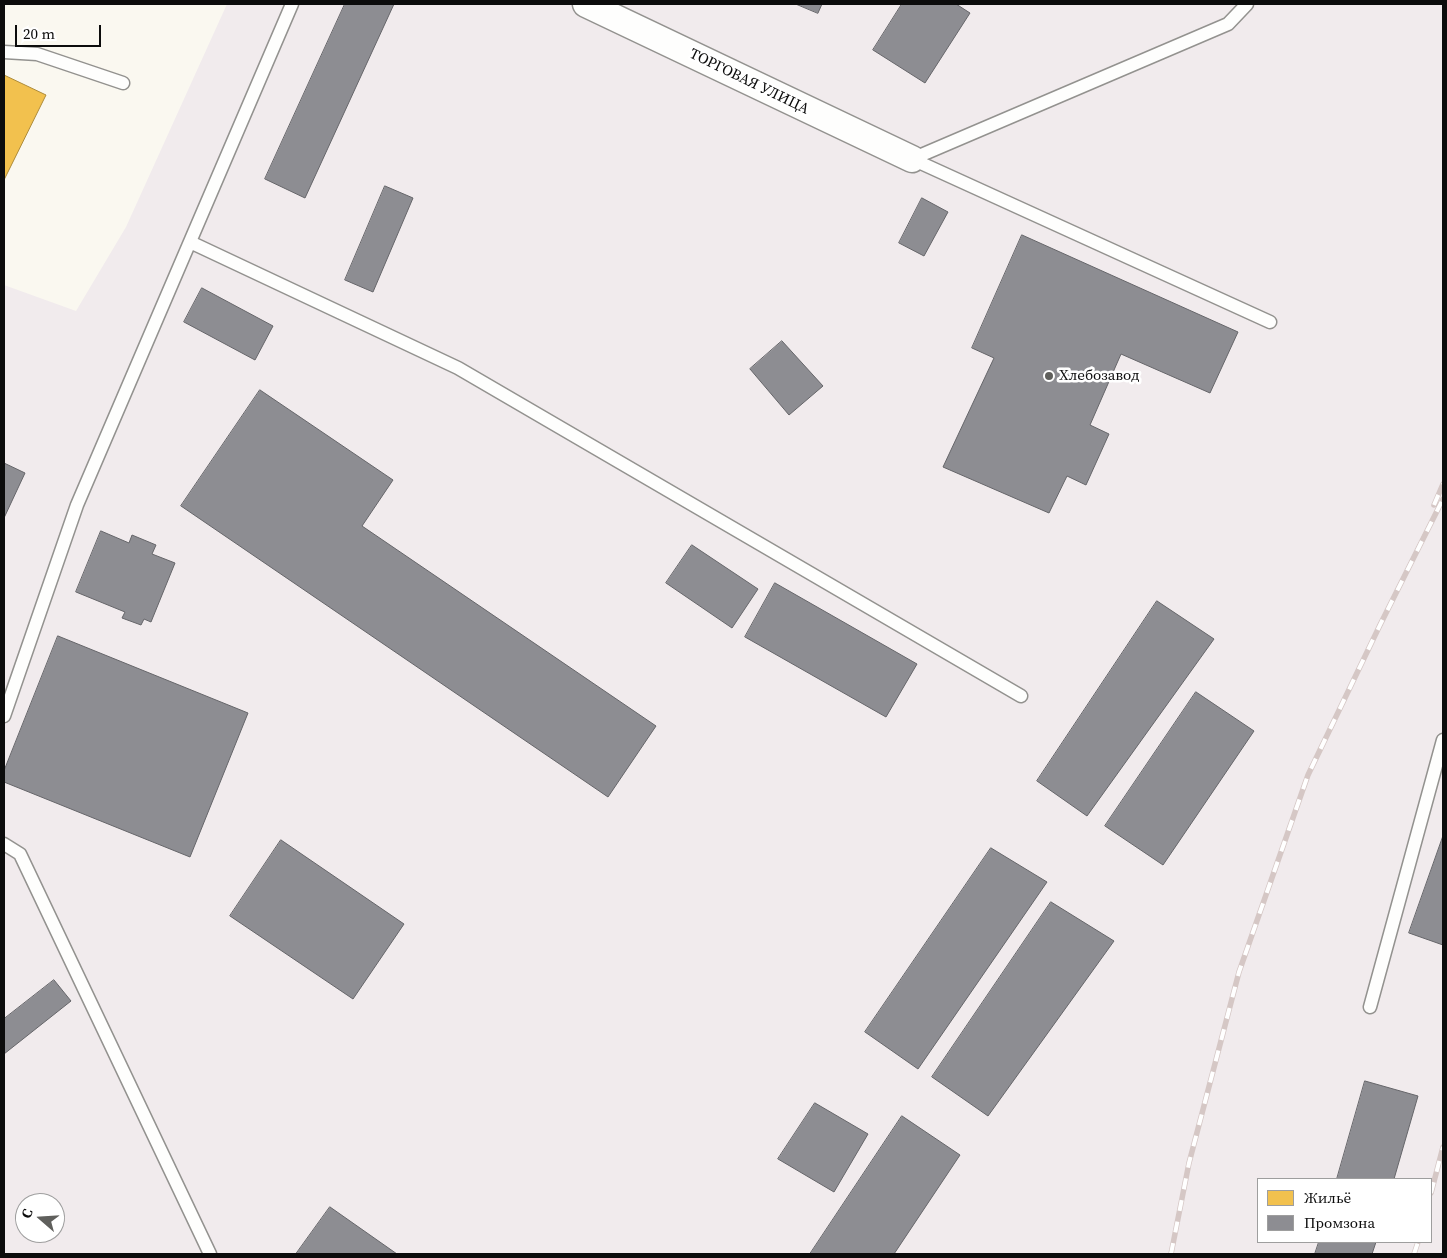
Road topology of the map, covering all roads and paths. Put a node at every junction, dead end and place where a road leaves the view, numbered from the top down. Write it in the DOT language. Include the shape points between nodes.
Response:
graph roads {
  1 [pos="292,4"];
  2 [pos="586,4"];
  3 [pos="1247,4"];
  4 [pos="4,52"];
  5 [pos="123,83"];
  6 [pos="912,159"];
  7 [pos="190,242"];
  8 [pos="1270,322"];
  9 [pos="1021,696"];
  10 [pos="4,716"];
  11 [pos="1443,740"];
  12 [pos="4,844"];
  13 [pos="1370,1007"];
  14 [pos="210,1254"];
  1 -- 7 [label="lane"];
  2 -- 6 [label="street, ТОРГОВАЯ УЛИЦА"];
  3 -- 6 [label="lane" via="1228,24"];
  4 -- 5 [label="lane" via="37,54"];
  6 -- 8 [label="lane"];
  7 -- 9 [label="lane" via="458,368"];
  7 -- 10 [label="lane" via="77,505"];
  11 -- 13 [label="lane"];
  12 -- 14 [label="lane" via="20,854"];
}
